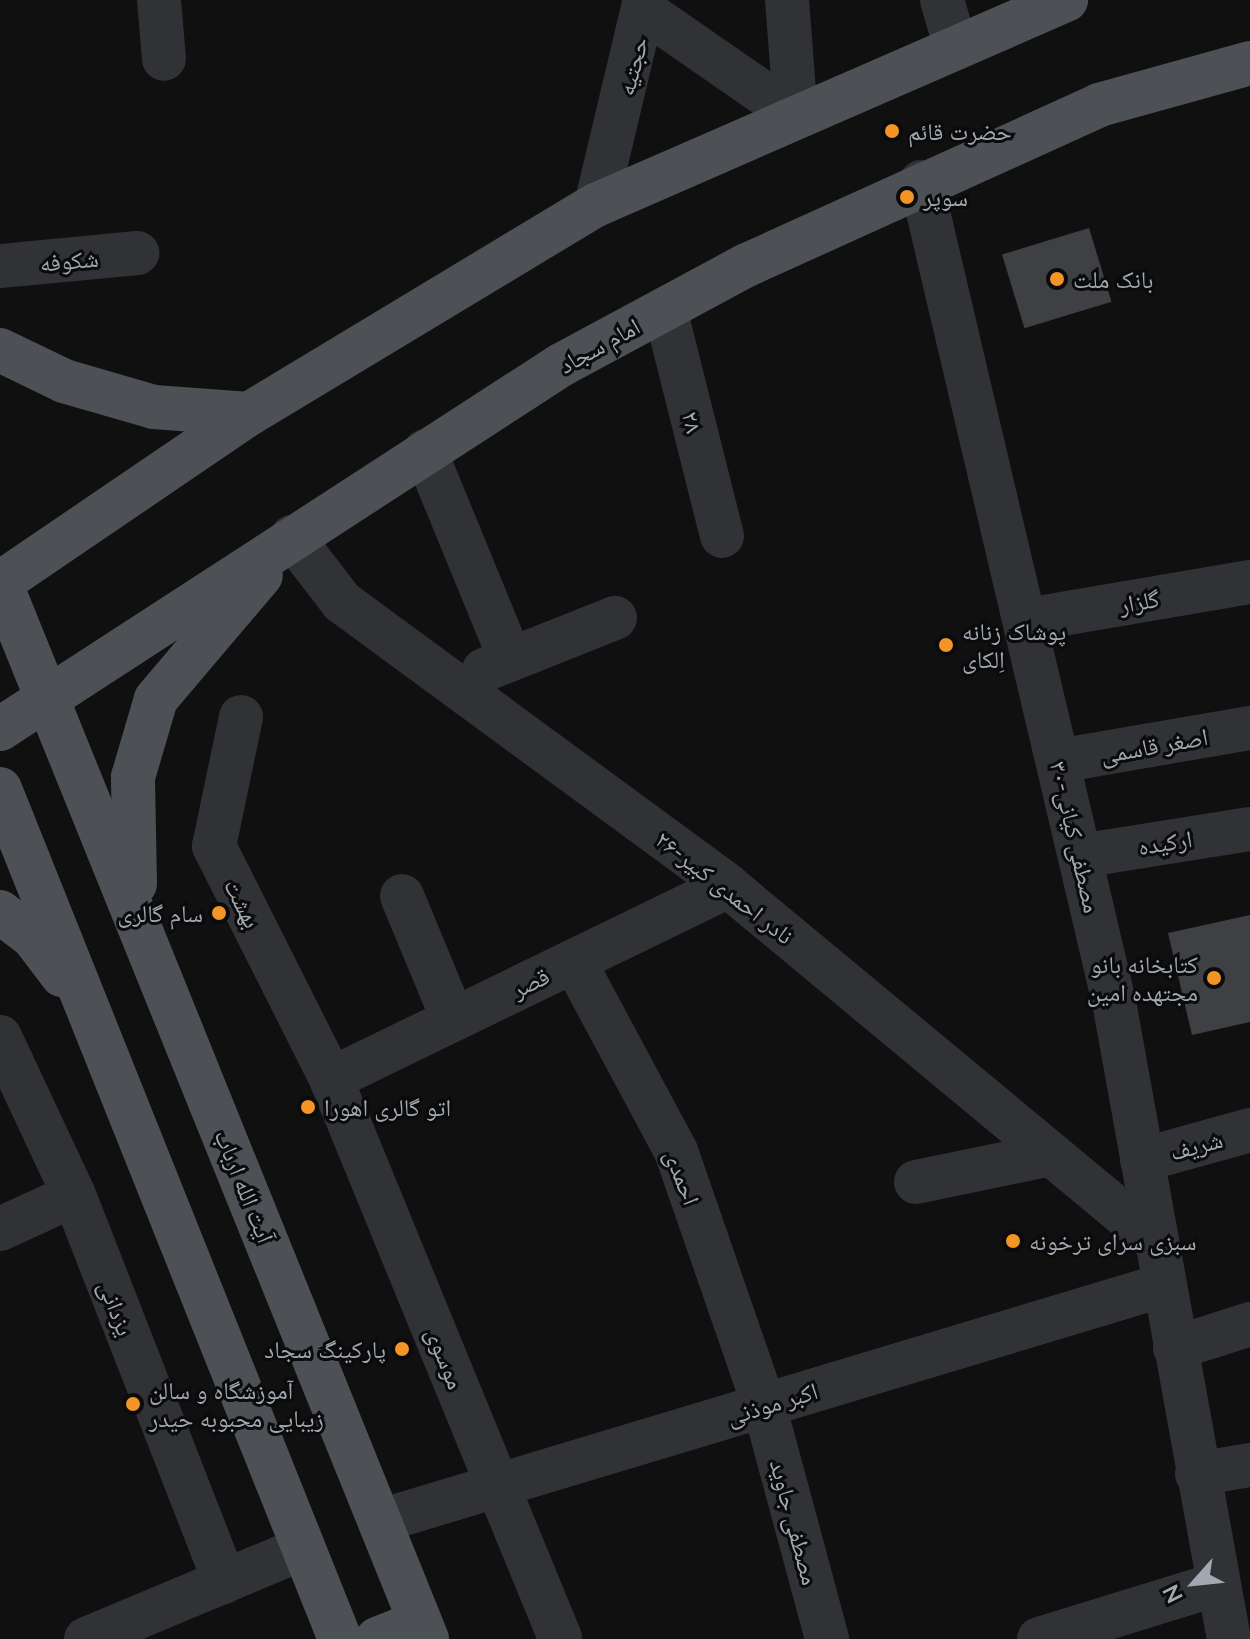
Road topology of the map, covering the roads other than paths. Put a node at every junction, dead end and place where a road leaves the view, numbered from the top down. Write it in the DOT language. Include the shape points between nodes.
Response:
graph roads {
  1 [pos="159,0"];
  2 [pos="787,0"];
  3 [pos="942,0"];
  4 [pos="1066,0"];
  5 [pos="645,6"];
  6 [pos="956,48"];
  7 [pos="164,59"];
  8 [pos="1250,63"];
  9 [pos="796,116"];
  10 [pos="921,182"];
  11 [pos="596,205"];
  12 [pos="137,253"];
  13 [pos="0,266"];
  14 [pos="665,309"];
  15 [pos="0,350"];
  16 [pos="249,414"];
  17 [pos="425,451"];
  18 [pos="722,536"];
  19 [pos="292,537"];
  20 [pos="1250,582"];
  21 [pos="0,583"];
  22 [pos="615,618"];
  23 [pos="1027,620"];
  24 [pos="510,658"];
  25 [pos="453,684"];
  26 [pos="55,715"];
  27 [pos="241,717"];
  28 [pos="1250,728"];
  29 [pos="0,729"];
  30 [pos="1058,761"];
  31 [pos="0,789"];
  32 [pos="1250,829"];
  33 [pos="1080,856"];
  34 [pos="728,886"];
  35 [pos="402,896"];
  36 [pos="0,912"];
  37 [pos="151,953"];
  38 [pos="574,961"];
  39 [pos="87,1007"];
  40 [pos="453,1019"];
  41 [pos="0,1037"];
  42 [pos="331,1079"];
  43 [pos="1250,1130"];
  44 [pos="1051,1154"];
  45 [pos="1142,1160"];
  46 [pos="916,1182"];
  47 [pos="74,1195"];
  48 [pos="0,1229"];
  49 [pos="1157,1242"];
  50 [pos="1164,1285"];
  51 [pos="1250,1324"];
  52 [pos="1175,1348"];
  53 [pos="764,1405"];
  54 [pos="1250,1465"];
  55 [pos="1197,1474"];
  56 [pos="498,1485"];
  57 [pos="380,1521"];
  58 [pos="304,1548"];
  59 [pos="225,1582"];
  60 [pos="1218,1584"];
  61 [pos="164,1625"];
  62 [pos="424,1630"];
  63 [pos="560,1638"];
  64 [pos="86,1639"];
  65 [pos="340,1639"];
  66 [pos="377,1639"];
  67 [pos="827,1639"];
  68 [pos="1039,1639"];
  69 [pos="1229,1639"];
  1 -- 7 [label="street"];
  2 -- 9 [label="street"];
  3 -- 6 [label="street"];
  4 -- 6 [label="main road"];
  5 -- 9 [label="street, حجتیه"];
  5 -- 11 [label="street, حجتیه"];
  6 -- 9 [label="main road"];
  8 -- 10 [label="main road, امام سجاد" via="1099,105"];
  9 -- 11 [label="main road"];
  10 -- 14 [label="main road, امام سجاد"];
  10 -- 23 [label="street, ۳۰-مصطفی کیانی"];
  11 -- 16 [label="main road"];
  12 -- 13 [label="street, شکوفه"];
  14 -- 17 [label="main road, امام سجاد"];
  14 -- 18 [label="street, ۲۸"];
  15 -- 16 [label="main road" via="64,381 154,407"];
  16 -- 21 [label="main road"];
  17 -- 19 [label="main road, امام سجاد"];
  17 -- 24 [label="street"];
  19 -- 25 [label="street, ۲۶-نادر احمدی کبیر" via="342,602"];
  19 -- 26 [label="main road, امام سجاد"];
  19 -- 37 [label="main road" via="156,699 133,777 133,875"];
  20 -- 23 [label="street, گلزار"];
  21 -- 26 [label="main road, آیت الله ارباب"];
  22 -- 24 [label="street"];
  23 -- 30 [label="street, ۳۰-مصطفی کیانی"];
  24 -- 25 [label="street"];
  25 -- 34 [label="street, ۲۶-نادر احمدی کبیر"];
  26 -- 29 [label="main road, امام سجاد"];
  26 -- 37 [label="main road, آیت الله ارباب"];
  27 -- 42 [label="street, بهشت" via="214,846"];
  28 -- 30 [label="street, اصغر قاسمی"];
  30 -- 33 [label="street, ۳۰-مصطفی کیانی"];
  31 -- 39 [label="main road"];
  32 -- 33 [label="street, ارکیده"];
  33 -- 45 [label="street, ۳۰-مصطفی کیانی"];
  34 -- 38 [label="street, قصر"];
  34 -- 44 [label="street, ۲۶-نادر احمدی کبیر"];
  35 -- 40 [label="street"];
  36 -- 39 [label="main road" via="33,937"];
  37 -- 57 [label="main road, آیت الله ارباب"];
  38 -- 40 [label="street, قصر"];
  38 -- 53 [label="street, احمدی" via="676,1151"];
  39 -- 58 [label="main road"];
  40 -- 42 [label="street, قصر"];
  41 -- 47 [label="street, یزدانی"];
  42 -- 56 [label="street, موسوی"];
  43 -- 45 [label="street, شریف"];
  44 -- 46 [label="street"];
  44 -- 49 [label="street, ۲۶-نادر احمدی کبیر"];
  45 -- 49 [label="street, ۳۰-مصطفی کیانی"];
  47 -- 48 [label="street"];
  47 -- 59 [label="street, یزدانی"];
  49 -- 50 [label="street, ۳۰-مصطفی کیانی"];
  50 -- 52 [label="street, ۳۰-مصطفی کیانی"];
  50 -- 53 [label="street, اکبر موذنی"];
  51 -- 52 [label="street"];
  52 -- 55 [label="street, ۳۰-مصطفی کیانی"];
  53 -- 56 [label="street, اکبر موذنی"];
  53 -- 67 [label="street, مصطفی جاوید"];
  54 -- 55 [label="street"];
  55 -- 60 [label="street, ۳۰-مصطفی کیانی"];
  56 -- 57 [label="street, اکبر موذنی"];
  56 -- 63 [label="street, موسوی"];
  57 -- 62 [label="main road, آیت الله ارباب"];
  58 -- 59 [label="street"];
  58 -- 65 [label="main road"];
  59 -- 61 [label="street"];
  60 -- 68 [label="street"];
  60 -- 69 [label="street, ۳۰-مصطفی کیانی"];
  61 -- 64 [label="street"];
  62 -- 66 [label="main road"];
}
